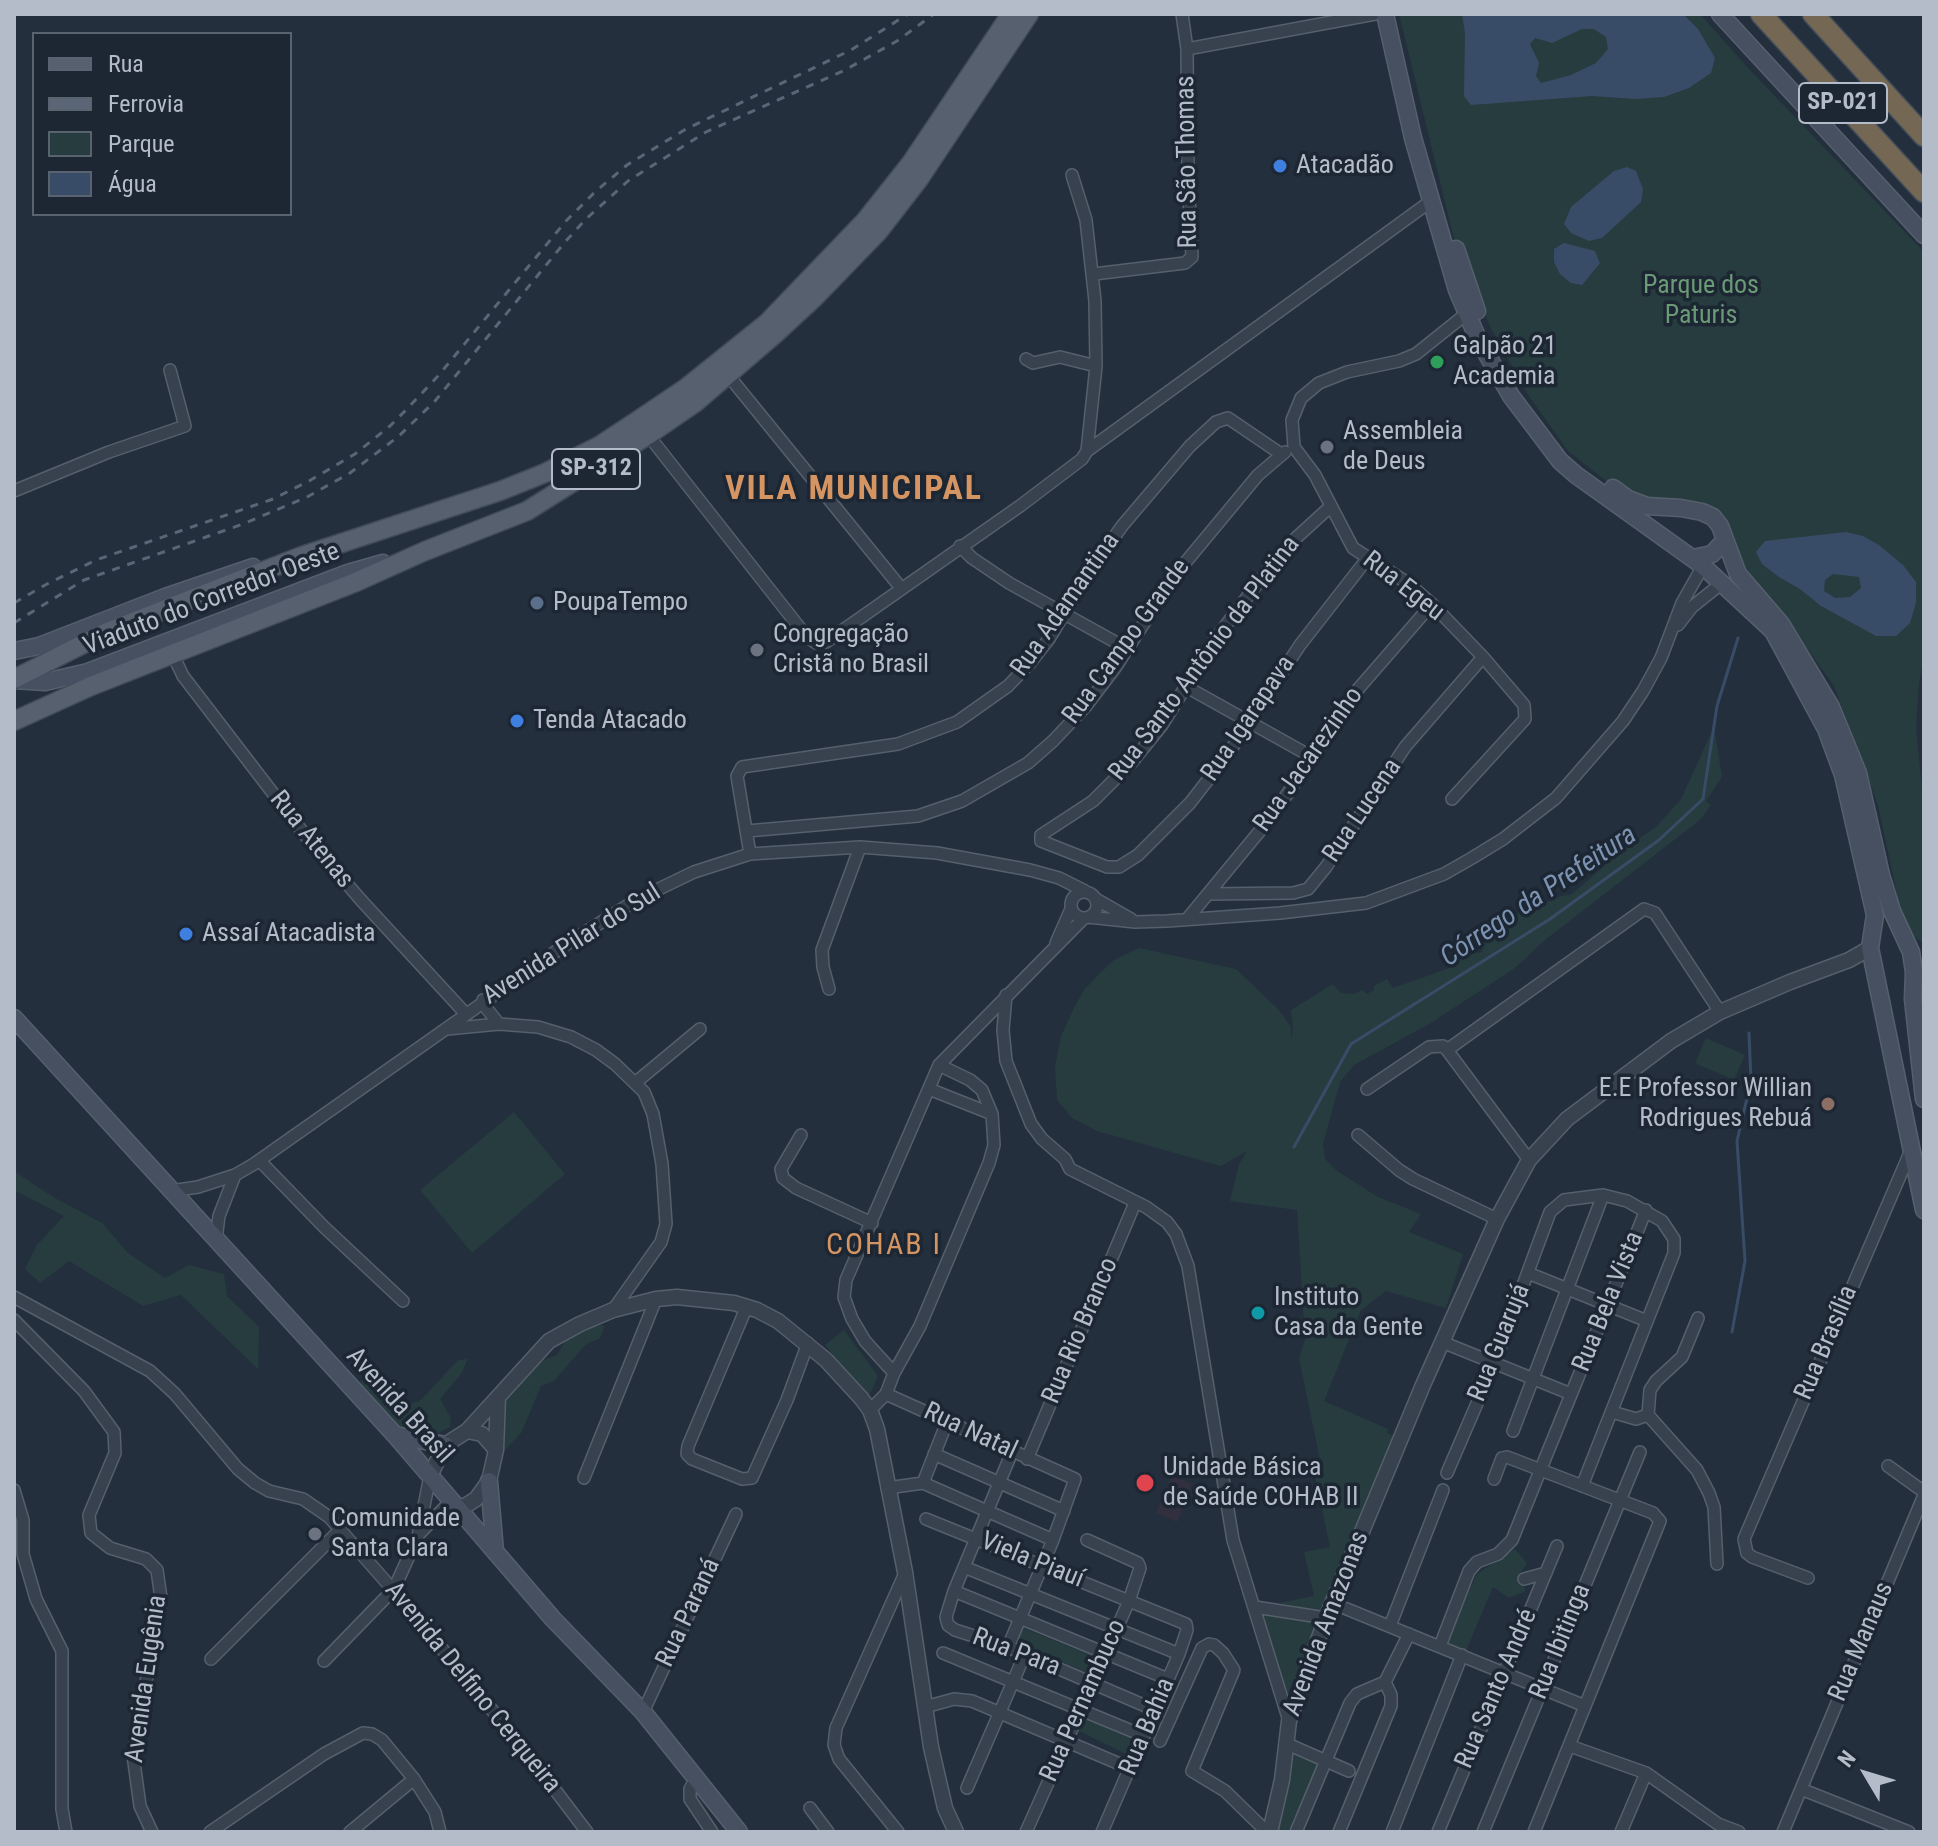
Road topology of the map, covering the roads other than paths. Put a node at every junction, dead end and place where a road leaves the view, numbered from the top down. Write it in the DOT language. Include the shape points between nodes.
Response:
graph roads {
  1 [pos="1011,14"];
  2 [pos="1029,14"];
  3 [pos="1182,14"];
  4 [pos="1375,14"];
  5 [pos="1385,14"];
  6 [pos="1396,14"];
  7 [pos="1720,14"];
  8 [pos="1761,14"];
  9 [pos="1813,14"];
  10 [pos="1187,49"];
  11 [pos="1924,136"];
  12 [pos="1072,175"];
  13 [pos="1924,192"];
  14 [pos="1431,201"];
  15 [pos="1924,235"];
  16 [pos="1094,274"];
  17 [pos="1466,314"];
  18 [pos="1026,359"];
  19 [pos="1096,366"];
  20 [pos="170,370"];
  21 [pos="728,375"];
  22 [pos="642,428"];
  23 [pos="1294,447"];
  24 [pos="1281,454"];
  25 [pos="1084,455"];
  26 [pos="14,491"];
  27 [pos="1331,506"];
  28 [pos="1681,508"];
  29 [pos="1666,540"];
  30 [pos="1725,540"];
  31 [pos="960,546"];
  32 [pos="302,556"];
  33 [pos="1367,559"];
  34 [pos="1698,562"];
  35 [pos="1722,583"];
  36 [pos="901,588"];
  37 [pos="1432,604"];
  38 [pos="1065,614"];
  39 [pos="1673,632"];
  40 [pos="1126,648"];
  41 [pos="169,650"];
  42 [pos="14,651"];
  43 [pos="1483,657"];
  44 [pos="14,679"];
  45 [pos="1185,686"];
  46 [pos="14,721"];
  47 [pos="1249,723"];
  48 [pos="1312,757"];
  49 [pos="1452,799"];
  50 [pos="747,831"];
  51 [pos="860,847"];
  52 [pos="750,854"];
  53 [pos="1119,867"];
  54 [pos="1051,875"];
  55 [pos="1085,891"];
  56 [pos="1208,894"];
  57 [pos="1096,899"];
  58 [pos="1071,905"];
  59 [pos="1086,918"];
  60 [pos="1188,918"];
  61 [pos="1135,922"];
  62 [pos="1870,946"];
  63 [pos="1054,947"];
  64 [pos="1913,948"];
  65 [pos="1849,960"];
  66 [pos="1873,968"];
  67 [pos="1919,969"];
  68 [pos="829,989"];
  69 [pos="1006,995"];
  70 [pos="1913,999"];
  71 [pos="483,1000"];
  72 [pos="1880,1004"];
  73 [pos="1720,1012"];
  74 [pos="465,1013"];
  75 [pos="14,1018"];
  76 [pos="499,1024"];
  77 [pos="444,1029"];
  78 [pos="700,1029"];
  79 [pos="1447,1050"];
  80 [pos="939,1065"];
  81 [pos="635,1083"];
  82 [pos="929,1089"];
  83 [pos="1367,1089"];
  84 [pos="1924,1099"];
  85 [pos="992,1114"];
  86 [pos="801,1135"];
  87 [pos="1358,1135"];
  88 [pos="1912,1147"];
  89 [pos="1529,1160"];
  90 [pos="260,1161"];
  91 [pos="235,1175"];
  92 [pos="171,1191"];
  93 [pos="1603,1195"];
  94 [pos="1135,1203"];
  95 [pos="1646,1210"];
  96 [pos="1924,1210"];
  97 [pos="1497,1219"];
  98 [pos="872,1223"];
  99 [pos="216,1240"];
  100 [pos="1528,1273"];
  101 [pos="1567,1290"];
  102 [pos="14,1297"];
  103 [pos="656,1299"];
  104 [pos="403,1301"];
  105 [pos="747,1306"];
  106 [pos="1607,1306"];
  107 [pos="613,1310"];
  108 [pos="1698,1318"];
  109 [pos="14,1320"];
  110 [pos="1647,1321"];
  111 [pos="1442,1342"];
  112 [pos="808,1343"];
  113 [pos="1494,1364"];
  114 [pos="894,1373"];
  115 [pos="1531,1380"];
  116 [pos="886,1394"];
  117 [pos="1571,1394"];
  118 [pos="498,1397"];
  119 [pos="870,1410"];
  120 [pos="1611,1415"];
  121 [pos="1650,1419"];
  122 [pos="947,1422"];
  123 [pos="467,1431"];
  124 [pos="1513,1431"];
  125 [pos="395,1435"];
  126 [pos="445,1445"];
  127 [pos="496,1450"];
  128 [pos="1012,1452"];
  129 [pos="1640,1452"];
  130 [pos="934,1454"];
  131 [pos="1027,1459"];
  132 [pos="1888,1466"];
  133 [pos="1447,1473"];
  134 [pos="1540,1474"];
  135 [pos="430,1476"];
  136 [pos="584,1478"];
  137 [pos="1494,1479"];
  138 [pos="489,1481"];
  139 [pos="923,1483"];
  140 [pos="998,1483"];
  141 [pos="1582,1486"];
  142 [pos="887,1488"];
  143 [pos="14,1490"];
  144 [pos="1443,1490"];
  145 [pos="1924,1493"];
  146 [pos="1620,1500"];
  147 [pos="453,1504"];
  148 [pos="1064,1511"];
  149 [pos="987,1513"];
  150 [pos="736,1514"];
  151 [pos="926,1519"];
  152 [pos="340,1530"];
  153 [pos="418,1536"];
  154 [pos="977,1539"];
  155 [pos="1053,1540"];
  156 [pos="1087,1540"];
  157 [pos="1557,1546"];
  158 [pos="495,1552"];
  159 [pos="1717,1564"];
  160 [pos="1042,1565"];
  161 [pos="964,1567"];
  162 [pos="905,1572"];
  163 [pos="1546,1573"];
  164 [pos="1808,1578"];
  165 [pos="1524,1579"];
  166 [pos="394,1589"];
  167 [pos="954,1591"];
  168 [pos="1031,1592"];
  169 [pos="1129,1601"];
  170 [pos="1332,1603"];
  171 [pos="1255,1607"];
  172 [pos="1020,1618"];
  173 [pos="1326,1618"];
  174 [pos="1183,1622"];
  175 [pos="1390,1626"];
  176 [pos="1116,1628"];
  177 [pos="1409,1634"];
  178 [pos="1440,1646"];
  179 [pos="1008,1647"];
  180 [pos="943,1653"];
  181 [pos="1104,1653"];
  182 [pos="1025,1654"];
  183 [pos="1179,1654"];
  184 [pos="1462,1655"];
  185 [pos="211,1659"];
  186 [pos="324,1661"];
  187 [pos="1503,1673"];
  188 [pos="1168,1679"];
  189 [pos="1012,1682"];
  190 [pos="1385,1682"];
  191 [pos="1092,1684"];
  192 [pos="1542,1689"];
  193 [pos="1585,1706"];
  194 [pos="925,1707"];
  195 [pos="1082,1709"];
  196 [pos="1155,1710"];
  197 [pos="1001,1711"];
  198 [pos="643,1712"];
  199 [pos="1289,1721"];
  200 [pos="1144,1736"];
  201 [pos="1067,1741"];
  202 [pos="1160,1741"];
  203 [pos="1285,1743"];
  204 [pos="1570,1746"];
  205 [pos="1325,1761"];
  206 [pos="1129,1768"];
  207 [pos="1349,1771"];
  208 [pos="1646,1773"];
  209 [pos="696,1778"];
  210 [pos="414,1779"];
  211 [pos="967,1788"];
  212 [pos="1801,1789"];
  213 [pos="810,1808"];
  214 [pos="66,1832"];
  215 [pos="152,1832"];
  216 [pos="210,1832"];
  217 [pos="350,1832"];
  218 [pos="440,1832"];
  219 [pos="587,1832"];
  220 [pos="712,1832"];
  221 [pos="739,1832"];
  222 [pos="828,1832"];
  223 [pos="898,1832"];
  224 [pos="956,1832"];
  225 [pos="1026,1832"];
  226 [pos="1102,1832"];
  227 [pos="1268,1832"];
  228 [pos="1296,1832"];
  229 [pos="1339,1832"];
  230 [pos="1392,1832"];
  231 [pos="1438,1832"];
  232 [pos="1483,1832"];
  233 [pos="1534,1832"];
  234 [pos="1621,1832"];
  235 [pos="1739,1832"];
  236 [pos="1783,1832"];
  237 [pos="1909,1832"];
  1 -- 22 [label="main road, SP-312" via="911,163 865,221 767,323"];
  2 -- 21 [label="main road, SP-312" via="878,232"];
  3 -- 10 [label="street, Rua São Thomas"];
  4 -- 10 [label="street"];
  5 -- 14 [label="main road"];
  6 -- 28 [label="main road" via="1441,198 1473,303 1498,354 1558,441 1583,467 1628,499"];
  7 -- 15 [label="main road"];
  8 -- 13 [label="highway, SP-021"];
  9 -- 11 [label="highway, SP-021"];
  10 -- 16 [label="street, Rua São Thomas" via="1192,257 1185,263"];
  12 -- 16 [label="street"];
  14 -- 17 [label="main road"];
  14 -- 25 [label="street"];
  16 -- 19 [label="street"];
  17 -- 23 [label="street" via="1416,354 1347,372 1307,391 1292,420"];
  17 -- 29 [label="main road" via="1511,396 1560,461"];
  18 -- 19 [label="street" via="1031,363 1060,357"];
  19 -- 25 [label="street"];
  20 -- 26 [label="street" via="185,426"];
  21 -- 22 [label="main road, SP-312" via="696,402"];
  21 -- 36 [label="street"];
  22 -- 32 [label="main road, SP-312" via="500,491"];
  22 -- 36 [label="street" via="816,643 826,642"];
  22 -- 41 [label="main road, SP-312" via="527,511 356,582"];
  23 -- 24 [label="street, Rua Campo Grande"];
  23 -- 27 [label="street, Rua Egeu"];
  24 -- 38 [label="street, Rua Adamantina" via="1228,418 1216,422 1146,495"];
  24 -- 40 [label="street, Rua Campo Grande" via="1175,575"];
  25 -- 31 [label="street"];
  27 -- 33 [label="street, Rua Egeu" via="1348,541"];
  27 -- 45 [label="street, Rua Santo Antônio da Platina" via="1267,571"];
  28 -- 29 [label="main road" via="1671,518"];
  28 -- 30 [label="main road" via="1713,517"];
  29 -- 34 [label="main road"];
  30 -- 34 [label="main road"];
  30 -- 64 [label="main road" via="1738,574 1790,637 1843,733 1892,911"];
  31 -- 36 [label="street"];
  31 -- 38 [label="street" via="986,568"];
  32 -- 42 [label="main road, Viaduto do Corredor Oeste" via="243,570"];
  32 -- 44 [label="main road, SP-312" via="105,633"];
  33 -- 37 [label="street, Rua Egeu"];
  33 -- 47 [label="street, Rua Igarapava" via="1300,645"];
  34 -- 35 [label="main road"];
  34 -- 39 [label="street"];
  35 -- 39 [label="street" via="1692,607"];
  35 -- 62 [label="main road" via="1773,631 1826,729 1843,775 1875,915"];
  37 -- 43 [label="street, Rua Egeu"];
  37 -- 48 [label="street, Rua Jacarezinho" via="1359,688"];
  38 -- 40 [label="street"];
  38 -- 50 [label="street, Rua Adamantina" via="1008,686 957,722 898,744 746,764 737,776"];
  39 -- 60 [label="street" via="1643,691 1576,778 1534,817 1472,858 1366,903"];
  40 -- 50 [label="street, Rua Campo Grande" via="1086,706 1053,741 1028,763 962,801 918,816"];
  41 -- 44 [label="main road, Viaduto do Corredor Oeste" via="61,680"];
  41 -- 46 [label="main road, SP-312"];
  41 -- 74 [label="street, Rua Atenas" via="183,676 305,835"];
  43 -- 49 [label="street, Rua Egeu" via="1520,698 1526,716"];
  43 -- 56 [label="street, Rua Lucena" via="1405,747 1308,889"];
  45 -- 47 [label="street"];
  45 -- 53 [label="street, Rua Santo Antônio da Platina" via="1162,725 1123,772 1039,839 1100,865"];
  47 -- 48 [label="street"];
  47 -- 53 [label="street, Rua Igarapava" via="1190,803 1154,842"];
  48 -- 56 [label="street, Rua Jacarezinho" via="1273,815"];
  50 -- 52 [label="street"];
  51 -- 52 [label="street, Avenida Pilar do Sul"];
  51 -- 54 [label="street, Avenida Pilar do Sul" via="970,858"];
  51 -- 68 [label="street" via="822,950"];
  52 -- 71 [label="street, Avenida Pilar do Sul" via="694,872 638,899"];
  54 -- 55 [label="street, Avenida Pilar do Sul"];
  54 -- 58 [label="street"];
  55 -- 57 [label="street, Avenida Pilar do Sul"];
  55 -- 58 [label="street" via="1076,893"];
  56 -- 60 [label="street, Rua Jacarezinho"];
  57 -- 59 [label="street" via="1095,912"];
  57 -- 61 [label="street, Avenida Pilar do Sul"];
  58 -- 59 [label="street" via="1076,916"];
  58 -- 63 [label="street"];
  59 -- 61 [label="street"];
  59 -- 63 [label="street"];
  60 -- 61 [label="street"];
  62 -- 64 [label="main road" via="1887,934"];
  62 -- 65 [label="street, Avenida Amazonas"];
  62 -- 66 [label="main road"];
  63 -- 69 [label="street"];
  64 -- 67 [label="main road"];
  65 -- 66 [label="street"];
  65 -- 73 [label="street, Avenida Amazonas"];
  66 -- 72 [label="main road"];
  67 -- 70 [label="main road"];
  69 -- 80 [label="street"];
  69 -- 94 [label="street" via="1006,1061 1031,1124 1070,1169"];
  70 -- 72 [label="main road" via="1897,1006"];
  70 -- 84 [label="main road"];
  71 -- 74 [label="street, Avenida Pilar do Sul"];
  71 -- 76 [label="street"];
  72 -- 88 [label="main road"];
  73 -- 79 [label="street" via="1655,913 1644,909"];
  73 -- 89 [label="street, Avenida Amazonas" via="1671,1041 1567,1119"];
  74 -- 77 [label="street, Avenida Pilar do Sul"];
  75 -- 92 [label="main road, Avenida Brasil"];
  76 -- 77 [label="street"];
  76 -- 81 [label="street" via="571,1037 596,1050"];
  77 -- 90 [label="street, Avenida Pilar do Sul"];
  78 -- 81 [label="street"];
  79 -- 83 [label="street" via="1429,1047"];
  79 -- 89 [label="street"];
  80 -- 82 [label="street"];
  80 -- 85 [label="street" via="976,1084"];
  81 -- 107 [label="street" via="653,1114 666,1224 661,1242"];
  82 -- 85 [label="street"];
  82 -- 98 [label="street"];
  85 -- 114 [label="street" via="989,1163 920,1326"];
  86 -- 98 [label="street" via="781,1169 783,1178"];
  87 -- 97 [label="street" via="1413,1179"];
  88 -- 96 [label="main road"];
  88 -- 164 [label="street, Rua Brasília" via="1744,1539 1752,1557"];
  89 -- 97 [label="street, Avenida Amazonas"];
  90 -- 91 [label="street, Avenida Pilar do Sul"];
  90 -- 104 [label="street"];
  91 -- 92 [label="street, Avenida Pilar do Sul"];
  91 -- 99 [label="street"];
  92 -- 99 [label="main road, Avenida Brasil"];
  93 -- 95 [label="street"];
  93 -- 100 [label="street, Rua Guarujá" via="1564,1200 1550,1212"];
  93 -- 101 [label="street"];
  94 -- 131 [label="street, Rua Rio Branco"];
  94 -- 171 [label="street" via="1167,1222 1188,1266 1233,1540"];
  95 -- 106 [label="street, Rua Bela Vista"];
  95 -- 110 [label="street" via="1674,1239 1674,1253"];
  97 -- 111 [label="street, Avenida Amazonas"];
  98 -- 114 [label="street" via="846,1280 844,1297 865,1341"];
  99 -- 125 [label="main road, Avenida Brasil"];
  100 -- 101 [label="street"];
  100 -- 113 [label="street, Rua Guarujá"];
  101 -- 106 [label="street"];
  101 -- 115 [label="street"];
  102 -- 152 [label="street, Avenida Delfino Cerqueira" via="150,1371 238,1469 269,1491 303,1499"];
  103 -- 105 [label="street"];
  103 -- 107 [label="street"];
  103 -- 136 [label="street"];
  105 -- 112 [label="street"];
  105 -- 112 [label="street" via="688,1446 692,1459 752,1478"];
  106 -- 110 [label="street"];
  106 -- 117 [label="street, Rua Bela Vista"];
  107 -- 118 [label="street" via="549,1341"];
  108 -- 121 [label="street" via="1682,1357 1650,1390"];
  109 -- 215 [label="street, Avenida Eugênia" via="84,1391 114,1432 115,1453 89,1515 91,1533 110,1548 146,1559 157,1570 161,1598 133,1755 140,1806"];
  110 -- 120 [label="street"];
  111 -- 113 [label="street"];
  111 -- 170 [label="street, Avenida Amazonas"];
  112 -- 119 [label="street"];
  113 -- 115 [label="street"];
  113 -- 133 [label="street, Rua Guarujá"];
  114 -- 116 [label="street"];
  115 -- 117 [label="street"];
  115 -- 124 [label="street"];
  116 -- 119 [label="street"];
  116 -- 122 [label="street, Rua Natal"];
  117 -- 134 [label="street, Rua Bela Vista"];
  118 -- 123 [label="street"];
  118 -- 127 [label="street"];
  119 -- 142 [label="street"];
  120 -- 121 [label="street"];
  120 -- 141 [label="street"];
  121 -- 159 [label="street" via="1697,1470 1709,1493"];
  122 -- 128 [label="street, Rua Natal"];
  122 -- 130 [label="street"];
  123 -- 126 [label="street"];
  123 -- 127 [label="street" via="482,1434"];
  125 -- 126 [label="main road"];
  125 -- 135 [label="main road, Avenida Brasil"];
  126 -- 135 [label="street"];
  127 -- 138 [label="street"];
  128 -- 131 [label="street, Rua Natal"];
  128 -- 140 [label="street"];
  129 -- 146 [label="street, Rua Ibitinga"];
  130 -- 139 [label="street"];
  130 -- 140 [label="street"];
  131 -- 148 [label="street, Rua Natal" via="1075,1479"];
  132 -- 145 [label="street"];
  134 -- 137 [label="street" via="1507,1457"];
  134 -- 141 [label="street"];
  134 -- 178 [label="street, Rua Bela Vista" via="1512,1540 1469,1571"];
  135 -- 147 [label="main road, Avenida Brasil"];
  135 -- 153 [label="street"];
  138 -- 147 [label="street" via="476,1499 465,1506"];
  138 -- 158 [label="main road"];
  139 -- 142 [label="street"];
  139 -- 149 [label="street"];
  140 -- 148 [label="street"];
  140 -- 149 [label="street"];
  141 -- 146 [label="street"];
  142 -- 162 [label="street"];
  143 -- 214 [label="street" via="36,1599 62,1651"];
  144 -- 175 [label="street"];
  145 -- 212 [label="street, Rua Manaus"];
  146 -- 192 [label="street, Rua Ibitinga"];
  146 -- 193 [label="street" via="1656,1514 1660,1521"];
  147 -- 153 [label="street"];
  147 -- 158 [label="main road, Avenida Brasil"];
  148 -- 155 [label="street"];
  149 -- 154 [label="street"];
  149 -- 155 [label="street"];
  150 -- 198 [label="street, Rua Paraná"];
  151 -- 154 [label="street, Viela Piauí"];
  152 -- 166 [label="street, Avenida Delfino Cerqueira"];
  152 -- 185 [label="street"];
  153 -- 166 [label="street"];
  154 -- 160 [label="street, Viela Piauí"];
  154 -- 161 [label="street"];
  155 -- 160 [label="street"];
  156 -- 169 [label="street, Rua Pernambuco" via="1138,1563"];
  157 -- 163 [label="street, Rua Santo André"];
  158 -- 198 [label="main road, Avenida Brasil"];
  160 -- 168 [label="street"];
  160 -- 169 [label="street, Viela Piauí"];
  161 -- 167 [label="street"];
  161 -- 168 [label="street"];
  162 -- 194 [label="street"];
  162 -- 223 [label="street" via="836,1728 834,1745 839,1759"];
  163 -- 165 [label="street"];
  163 -- 187 [label="street, Rua Santo André"];
  166 -- 186 [label="street"];
  166 -- 219 [label="street, Avenida Delfino Cerqueira"];
  167 -- 172 [label="street"];
  167 -- 179 [label="street, Rua Para" via="948,1625"];
  168 -- 172 [label="street"];
  168 -- 176 [label="street"];
  169 -- 174 [label="street, Viela Piauí"];
  169 -- 176 [label="street, Rua Pernambuco"];
  170 -- 173 [label="street, Avenida Amazonas"];
  170 -- 175 [label="street"];
  171 -- 173 [label="street"];
  171 -- 199 [label="street"];
  172 -- 179 [label="street"];
  172 -- 181 [label="street"];
  173 -- 199 [label="street, Avenida Amazonas"];
  174 -- 183 [label="street, Rua Bahia" via="1187,1630"];
  175 -- 177 [label="street"];
  176 -- 181 [label="street, Rua Pernambuco"];
  176 -- 183 [label="street"];
  177 -- 178 [label="street"];
  177 -- 190 [label="street"];
  178 -- 184 [label="street"];
  179 -- 182 [label="street, Rua Para"];
  180 -- 189 [label="street"];
  181 -- 188 [label="street"];
  181 -- 191 [label="street, Rua Pernambuco"];
  182 -- 189 [label="street"];
  182 -- 191 [label="street, Rua Para"];
  183 -- 188 [label="street, Rua Bahia"];
  184 -- 187 [label="street"];
  184 -- 230 [label="street"];
  187 -- 192 [label="street"];
  187 -- 231 [label="street, Rua Santo André"];
  188 -- 196 [label="street, Rua Bahia"];
  189 -- 195 [label="street"];
  189 -- 197 [label="street"];
  190 -- 205 [label="street" via="1357,1694 1350,1703"];
  190 -- 229 [label="street" via="1391,1695 1388,1714"];
  191 -- 195 [label="street, Rua Pernambuco"];
  191 -- 196 [label="street, Rua Para"];
  192 -- 193 [label="street"];
  192 -- 232 [label="street, Rua Ibitinga"];
  193 -- 204 [label="street"];
  194 -- 197 [label="street" via="964,1699"];
  194 -- 224 [label="street" via="945,1808"];
  195 -- 200 [label="street"];
  195 -- 201 [label="street, Rua Pernambuco"];
  196 -- 200 [label="street, Rua Bahia"];
  197 -- 201 [label="street"];
  197 -- 211 [label="street"];
  198 -- 209 [label="main road, Avenida Brasil"];
  199 -- 203 [label="street, Avenida Amazonas"];
  200 -- 206 [label="street, Rua Bahia"];
  201 -- 206 [label="street"];
  201 -- 225 [label="street, Rua Pernambuco"];
  202 -- 227 [label="street" via="1205,1645 1214,1645 1234,1670 1192,1771 1225,1791"];
  203 -- 205 [label="street"];
  203 -- 227 [label="street, Avenida Amazonas"];
  204 -- 208 [label="street"];
  204 -- 233 [label="street"];
  205 -- 207 [label="street"];
  205 -- 228 [label="street"];
  206 -- 226 [label="street, Rua Bahia"];
  208 -- 234 [label="street"];
  208 -- 235 [label="street" via="1718,1824"];
  209 -- 220 [label="street" via="690,1799"];
  209 -- 221 [label="main road, Avenida Brasil"];
  210 -- 216 [label="street" via="382,1740 363,1733"];
  210 -- 217 [label="street"];
  210 -- 218 [label="street" via="435,1812"];
  212 -- 236 [label="street, Rua Manaus"];
  212 -- 237 [label="street"];
  213 -- 222 [label="street"];
}
